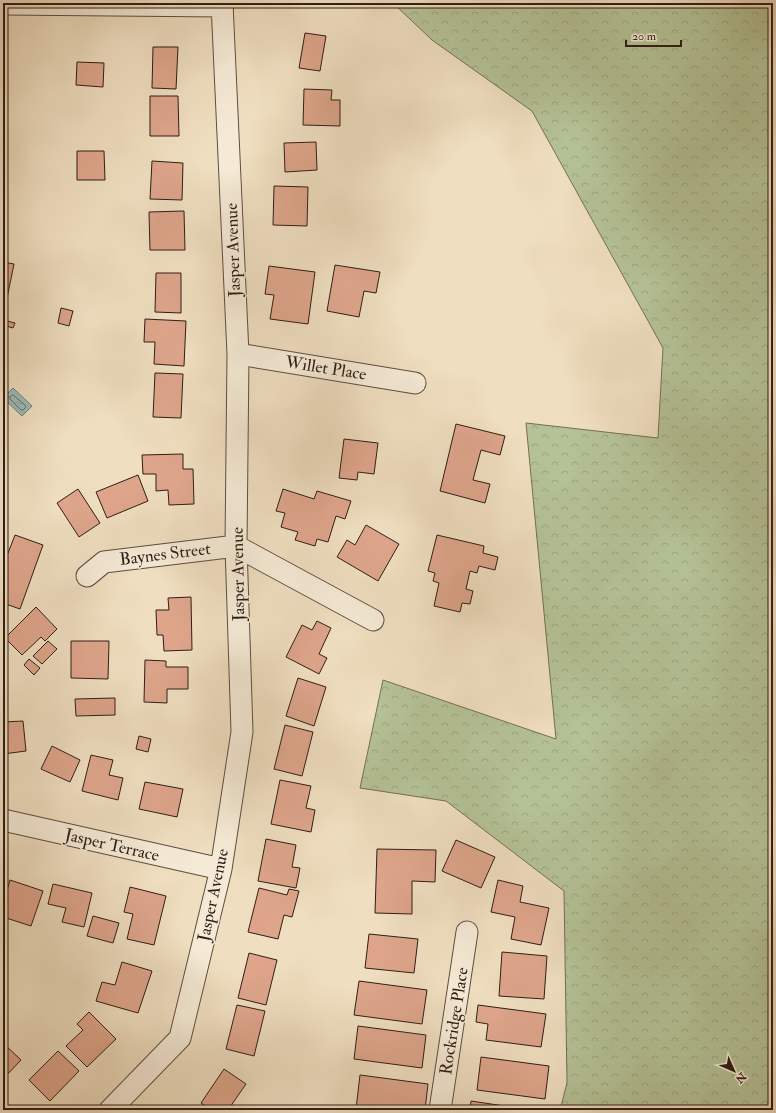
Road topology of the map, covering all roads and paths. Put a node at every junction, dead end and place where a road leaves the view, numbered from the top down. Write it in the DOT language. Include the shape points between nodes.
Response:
graph roads {
  1 [pos="3,4"];
  2 [pos="223,5"];
  3 [pos="238,354"];
  4 [pos="415,383"];
  5 [pos="236,546"];
  6 [pos="86,576"];
  7 [pos="373,620"];
  8 [pos="3,820"];
  9 [pos="221,869"];
  10 [pos="467,932"];
  11 [pos="110,1110"];
  12 [pos="440,1110"];
  1 -- 2 [label="street"];
  2 -- 3 [label="street, Jasper Avenue"];
  3 -- 4 [label="street, Willet Place"];
  3 -- 5 [label="street, Jasper Avenue"];
  5 -- 6 [label="street, Baynes Street" via="104,562"];
  5 -- 7 [label="street"];
  5 -- 9 [label="street, Jasper Avenue" via="242,732"];
  8 -- 9 [label="street, Jasper Terrace"];
  9 -- 11 [label="street, Jasper Avenue" via="180,1038"];
  10 -- 12 [label="street, Rockridge Place"];
}
